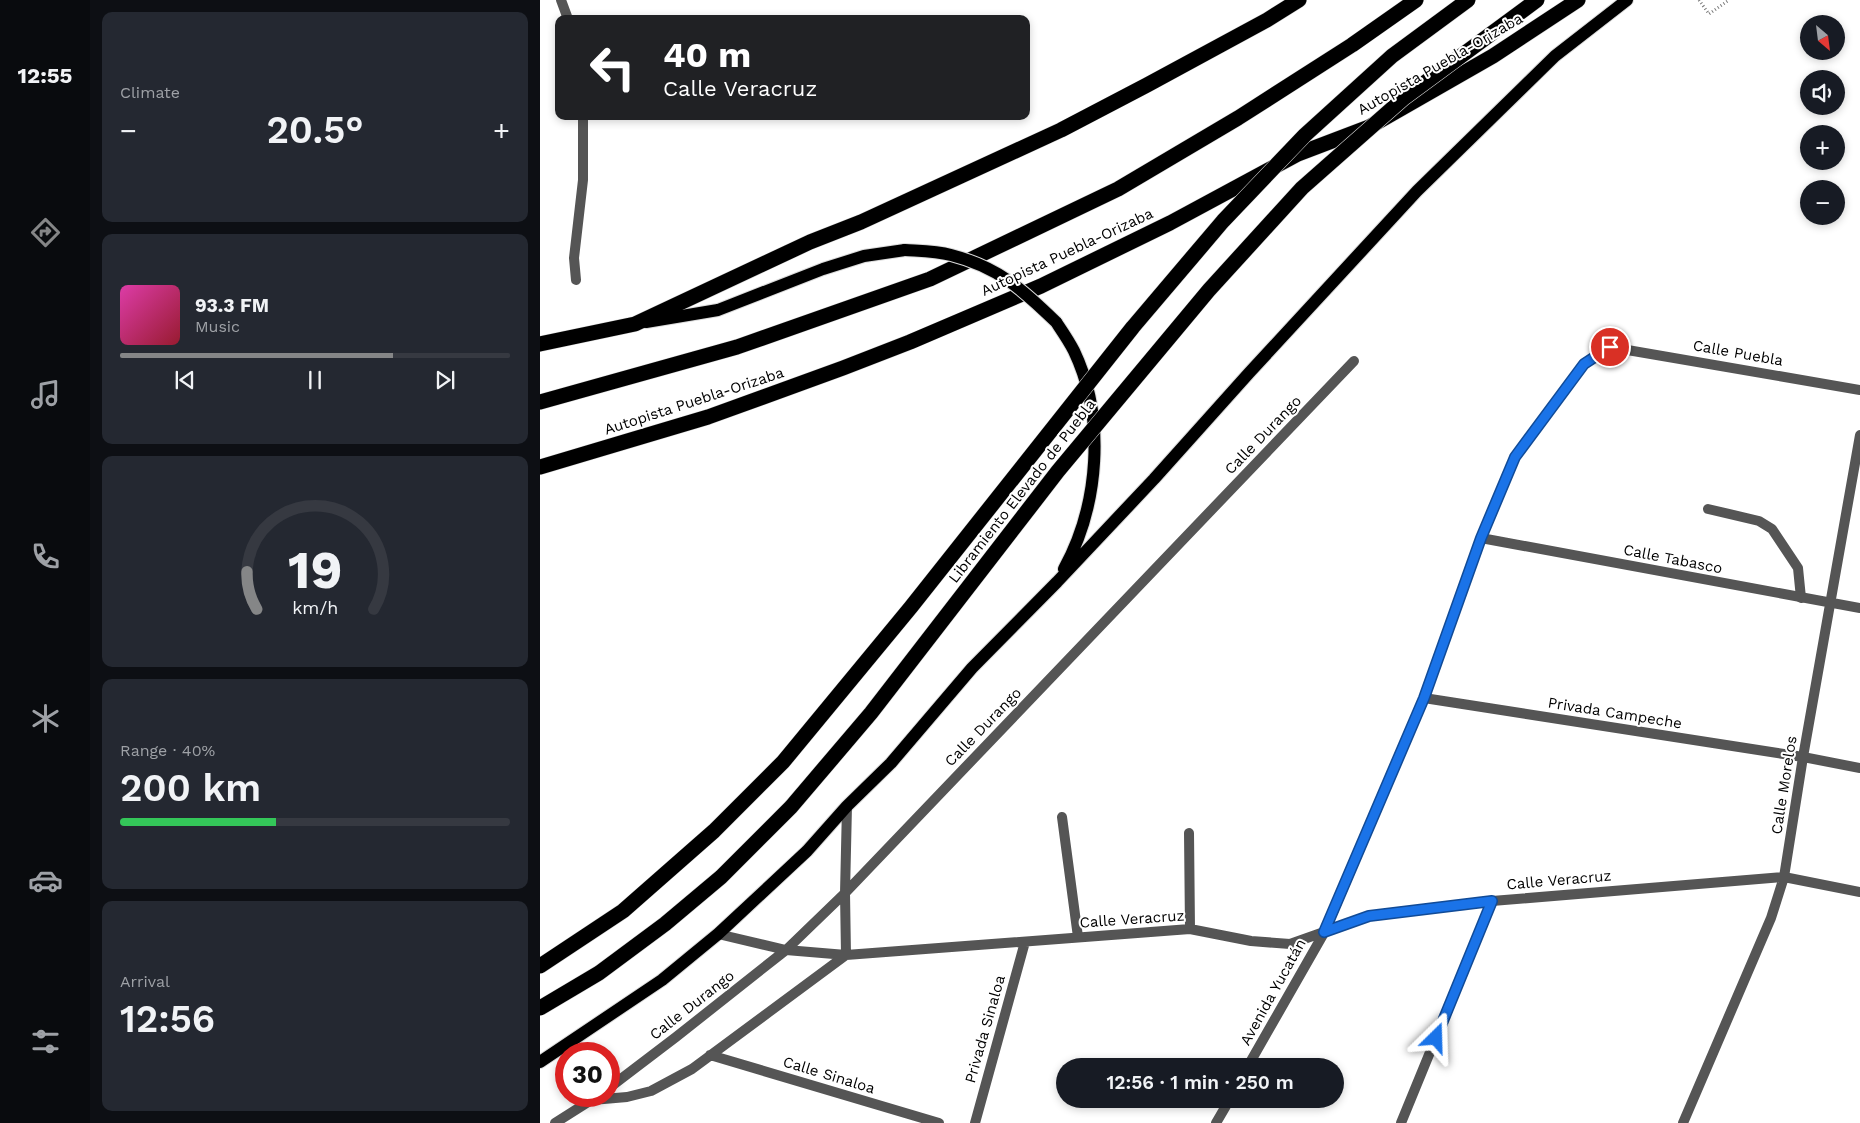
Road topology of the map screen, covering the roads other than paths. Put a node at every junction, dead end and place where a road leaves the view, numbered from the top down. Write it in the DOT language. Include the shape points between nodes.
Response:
graph roads {
  1 [pos="561,0"];
  2 [pos="1299,0"];
  3 [pos="1416,0"];
  4 [pos="1468,0"];
  5 [pos="1537,0"];
  6 [pos="1578,0"];
  7 [pos="1627,0"];
  8 [pos="567,15"];
  9 [pos="583,120"];
  10 [pos="576,280"];
  11 [pos="636,324"];
  12 [pos="540,344"];
  13 [pos="1610,347"];
  14 [pos="1354,361"];
  15 [pos="1860,390"];
  16 [pos="540,402"];
  17 [pos="1860,435"];
  18 [pos="540,467"];
  19 [pos="1708,509"];
  20 [pos="1481,538"];
  21 [pos="1057,582"];
  22 [pos="1801,598"];
  23 [pos="1830,604"];
  24 [pos="1860,608"];
  25 [pos="1424,698"];
  26 [pos="1803,757"];
  27 [pos="1860,768"];
  28 [pos="848,806"];
  29 [pos="1062,817"];
  30 [pos="1189,833"];
  31 [pos="1784,876"];
  32 [pos="845,892"];
  33 [pos="1860,892"];
  34 [pos="1492,901"];
  35 [pos="1190,929"];
  36 [pos="1324,932"];
  37 [pos="718,934"];
  38 [pos="1078,938"];
  39 [pos="1025,942"];
  40 [pos="786,950"];
  41 [pos="846,955"];
  42 [pos="540,966"];
  43 [pos="540,1008"];
  44 [pos="710,1055"];
  45 [pos="1253,1058"];
  46 [pos="540,1062"];
  47 [pos="620,1080"];
  48 [pos="620,1097"];
  49 [pos="580,1107"];
  50 [pos="1225,1108"];
  51 [pos="555,1123"];
  52 [pos="939,1123"];
  53 [pos="975,1123"];
  54 [pos="1216,1123"];
  55 [pos="1402,1123"];
  56 [pos="1683,1123"];
  1 -- 8 [label="street"];
  2 -- 11 [label="highway" via="1156,81 1061,130"];
  3 -- 16 [label="highway" via="1238,118 1118,189 930,279 737,347"];
  4 -- 42 [label="highway, Libramiento Elevado de Puebla, bridge" via="1392,56 1305,135 1223,222 1128,334 783,762 714,831 623,911"];
  5 -- 43 [label="highway, Libramiento Elevado de Puebla, bridge" via="1404,98 1302,188 1209,290 1064,463 871,713 784,814 721,877 665,924 599,973"];
  6 -- 18 [label="highway, Autopista Puebla-Orizaba" via="1493,56 1368,127 1298,154 1170,223 1041,286 910,342 708,417"];
  7 -- 21 [label="main road" via="1555,56 1418,191"];
  9 -- 10 [label="street" via="583,180 574,258"];
  11 -- 12 [label="highway"];
  11 -- 21 [label="main road, bridge" via="718,310 864,256 905,250 950,254 992,269 1018,286 1056,322 1074,350 1084,376 1092,421 1092,484 1085,518 1070,559"];
  13 -- 15 [label="street, Calle Puebla"];
  13 -- 20 [label="street, Avenida Yucatán" via="1584,364 1515,457"];
  14 -- 32 [label="street, Calle Durango"];
  17 -- 23 [label="street, Calle Morelos"];
  19 -- 22 [label="street" via="1759,521 1772,528 1798,568"];
  20 -- 22 [label="street, Calle Tabasco"];
  20 -- 25 [label="street, Avenida Yucatán"];
  21 -- 28 [label="main road" via="972,668 891,763"];
  22 -- 23 [label="street, Calle Tabasco"];
  23 -- 24 [label="street, Calle Tabasco"];
  23 -- 26 [label="street, Calle Morelos"];
  25 -- 26 [label="street, Privada Campeche"];
  25 -- 36 [label="street, Avenida Yucatán"];
  26 -- 27 [label="street, Privada Campeche"];
  26 -- 31 [label="street, Calle Morelos"];
  28 -- 32 [label="street"];
  28 -- 37 [label="main road" via="807,851"];
  29 -- 38 [label="street"];
  30 -- 35 [label="street"];
  31 -- 33 [label="street, Calle Veracruz"];
  31 -- 34 [label="street, Calle Veracruz"];
  31 -- 56 [label="street, Calle Morelos" via="1771,918"];
  32 -- 40 [label="street, Calle Durango"];
  32 -- 41 [label="street"];
  34 -- 36 [label="street, Calle Veracruz" via="1369,916"];
  34 -- 55 [label="street"];
  35 -- 36 [label="street, Calle Veracruz" via="1251,941 1290,944"];
  35 -- 38 [label="street, Calle Veracruz"];
  36 -- 45 [label="street, Avenida Yucatán"];
  37 -- 40 [label="street, Calle Veracruz"];
  37 -- 46 [label="main road" via="662,980"];
  38 -- 39 [label="street, Calle Veracruz"];
  39 -- 41 [label="street, Calle Veracruz"];
  39 -- 53 [label="street, Privada Sinaloa"];
  40 -- 41 [label="street, Calle Veracruz"];
  40 -- 47 [label="street, Calle Durango"];
  41 -- 44 [label="street"];
  44 -- 48 [label="street" via="692,1069 651,1091"];
  44 -- 52 [label="street, Calle Sinaloa"];
  49 -- 51 [label="street"];
  50 -- 54 [label="street"];
}
